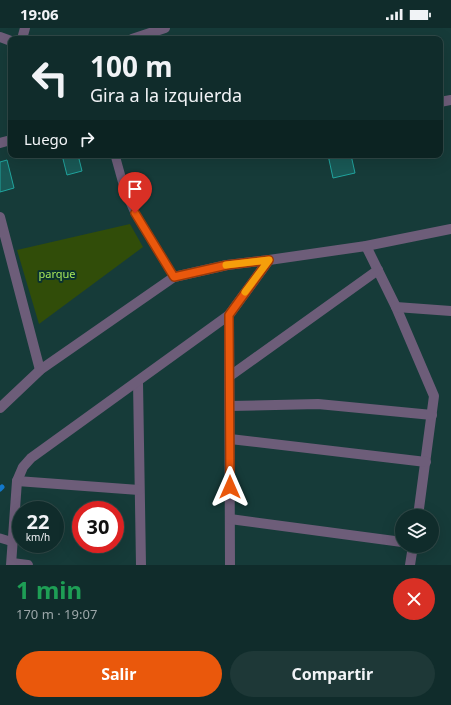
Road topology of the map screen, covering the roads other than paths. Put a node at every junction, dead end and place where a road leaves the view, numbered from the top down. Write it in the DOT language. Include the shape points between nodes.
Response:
graph roads {
  1 [pos="165,28"];
  2 [pos="141,36"];
  3 [pos="116,158"];
  4 [pos="0,217"];
  5 [pos="451,229"];
  6 [pos="366,246"];
  7 [pos="269,260"];
  8 [pos="378,270"];
  9 [pos="174,277"];
  10 [pos="396,307"];
  11 [pos="451,311"];
  12 [pos="229,315"];
  13 [pos="40,370"];
  14 [pos="230,376"];
  15 [pos="138,382"];
  16 [pos="230,406"];
  17 [pos="0,408"];
  18 [pos="432,415"];
  19 [pos="230,439"];
  20 [pos="426,462"];
  21 [pos="17,481"];
  22 [pos="139,490"];
  23 [pos="16,501"];
  24 [pos="419,509"];
  25 [pos="230,519"];
  26 [pos="0,538"];
  27 [pos="395,541"];
  28 [pos="12,542"];
  29 [pos="12,553"];
  30 [pos="412,553"];
  31 [pos="12,564"];
  32 [pos="28,565"];
  33 [pos="141,565"];
  34 [pos="230,565"];
  35 [pos="410,565"];
  1 -- 2 [label="street"];
  3 -- 9 [label="lane" via="135,213"];
  4 -- 13 [label="street"];
  5 -- 6 [label="street"];
  6 -- 7 [label="street"];
  6 -- 8 [label="street"];
  7 -- 9 [label="street" via="227,265"];
  7 -- 12 [label="street"];
  8 -- 10 [label="street"];
  8 -- 14 [label="street"];
  9 -- 13 [label="street"];
  10 -- 11 [label="street"];
  10 -- 18 [label="street" via="434,396"];
  12 -- 14 [label="street"];
  12 -- 15 [label="street"];
  13 -- 17 [label="street"];
  14 -- 16 [label="street"];
  15 -- 21 [label="street" via="31,458 23,467"];
  15 -- 22 [label="street"];
  16 -- 18 [label="street" via="318,404"];
  16 -- 19 [label="street"];
  18 -- 20 [label="street"];
  19 -- 20 [label="street"];
  19 -- 25 [label="street"];
  20 -- 24 [label="street"];
  21 -- 22 [label="street"];
  21 -- 23 [label="street"];
  22 -- 33 [label="street"];
  25 -- 27 [label="street"];
  25 -- 34 [label="street"];
  26 -- 28 [label="lane"];
  29 -- 31 [label="street"];
  30 -- 35 [label="street"];
  31 -- 32 [label="street"];
}
